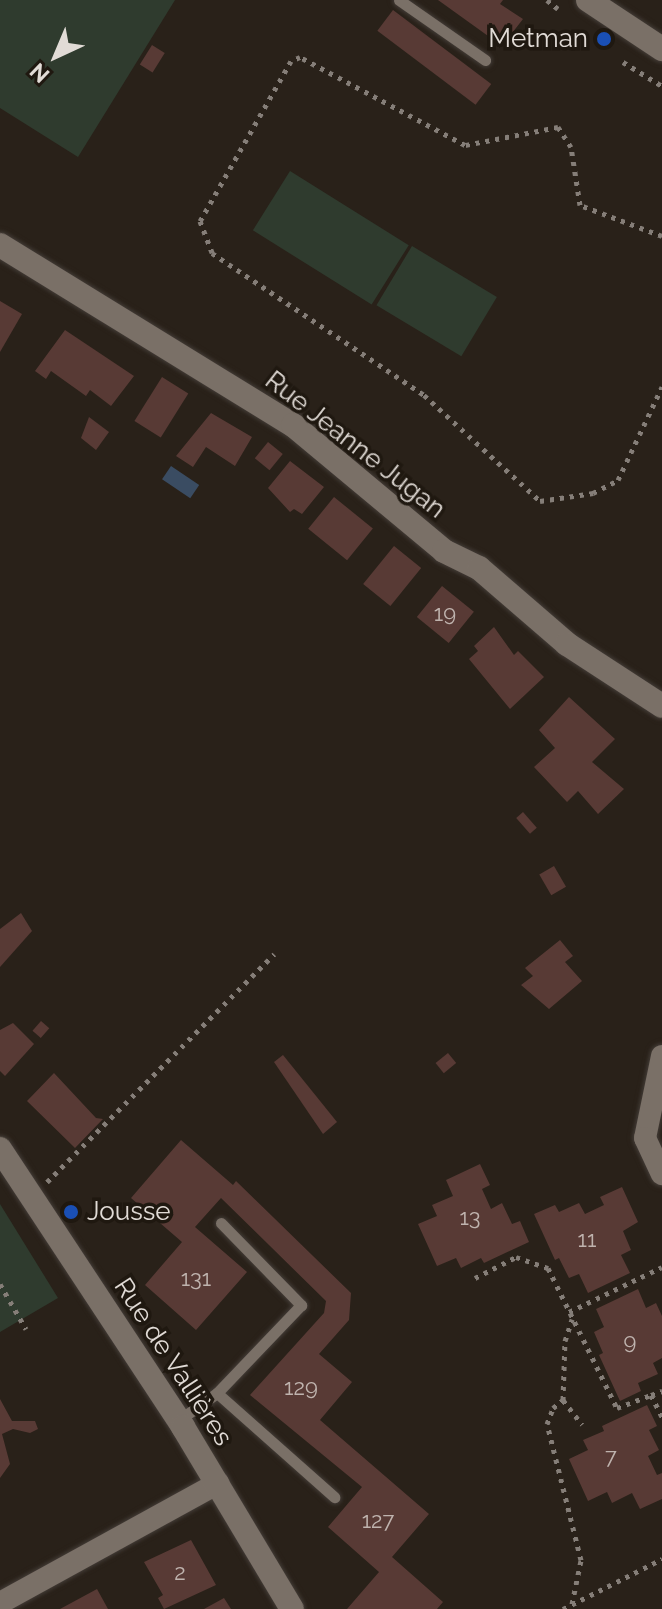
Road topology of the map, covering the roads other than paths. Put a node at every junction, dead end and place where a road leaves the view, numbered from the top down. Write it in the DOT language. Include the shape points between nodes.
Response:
graph roads {
  1 [pos="399,0"];
  2 [pos="588,0"];
  3 [pos="662,49"];
  4 [pos="485,60"];
  5 [pos="0,245"];
  6 [pos="662,706"];
  7 [pos="662,1056"];
  8 [pos="658,1093"];
  9 [pos="0,1149"];
  10 [pos="662,1174"];
  11 [pos="221,1223"];
  12 [pos="217,1393"];
  13 [pos="179,1420"];
  14 [pos="218,1483"];
  15 [pos="334,1497"];
  16 [pos="0,1603"];
  17 [pos="292,1609"];
  1 -- 4 [label="lane"];
  2 -- 3 [label="street"];
  5 -- 6 [label="street, Rue Jeanne Jugan" via="293,425 444,551 479,568 567,644"];
  7 -- 8 [label="street"];
  8 -- 10 [label="street" via="645,1138"];
  9 -- 13 [label="street, Rue de Vallières"];
  11 -- 12 [label="lane" via="301,1305"];
  12 -- 13 [label="lane"];
  12 -- 15 [label="lane"];
  13 -- 14 [label="street, Rue de Vallières"];
  14 -- 16 [label="street"];
  14 -- 17 [label="street, Rue de Vallières"];
}
